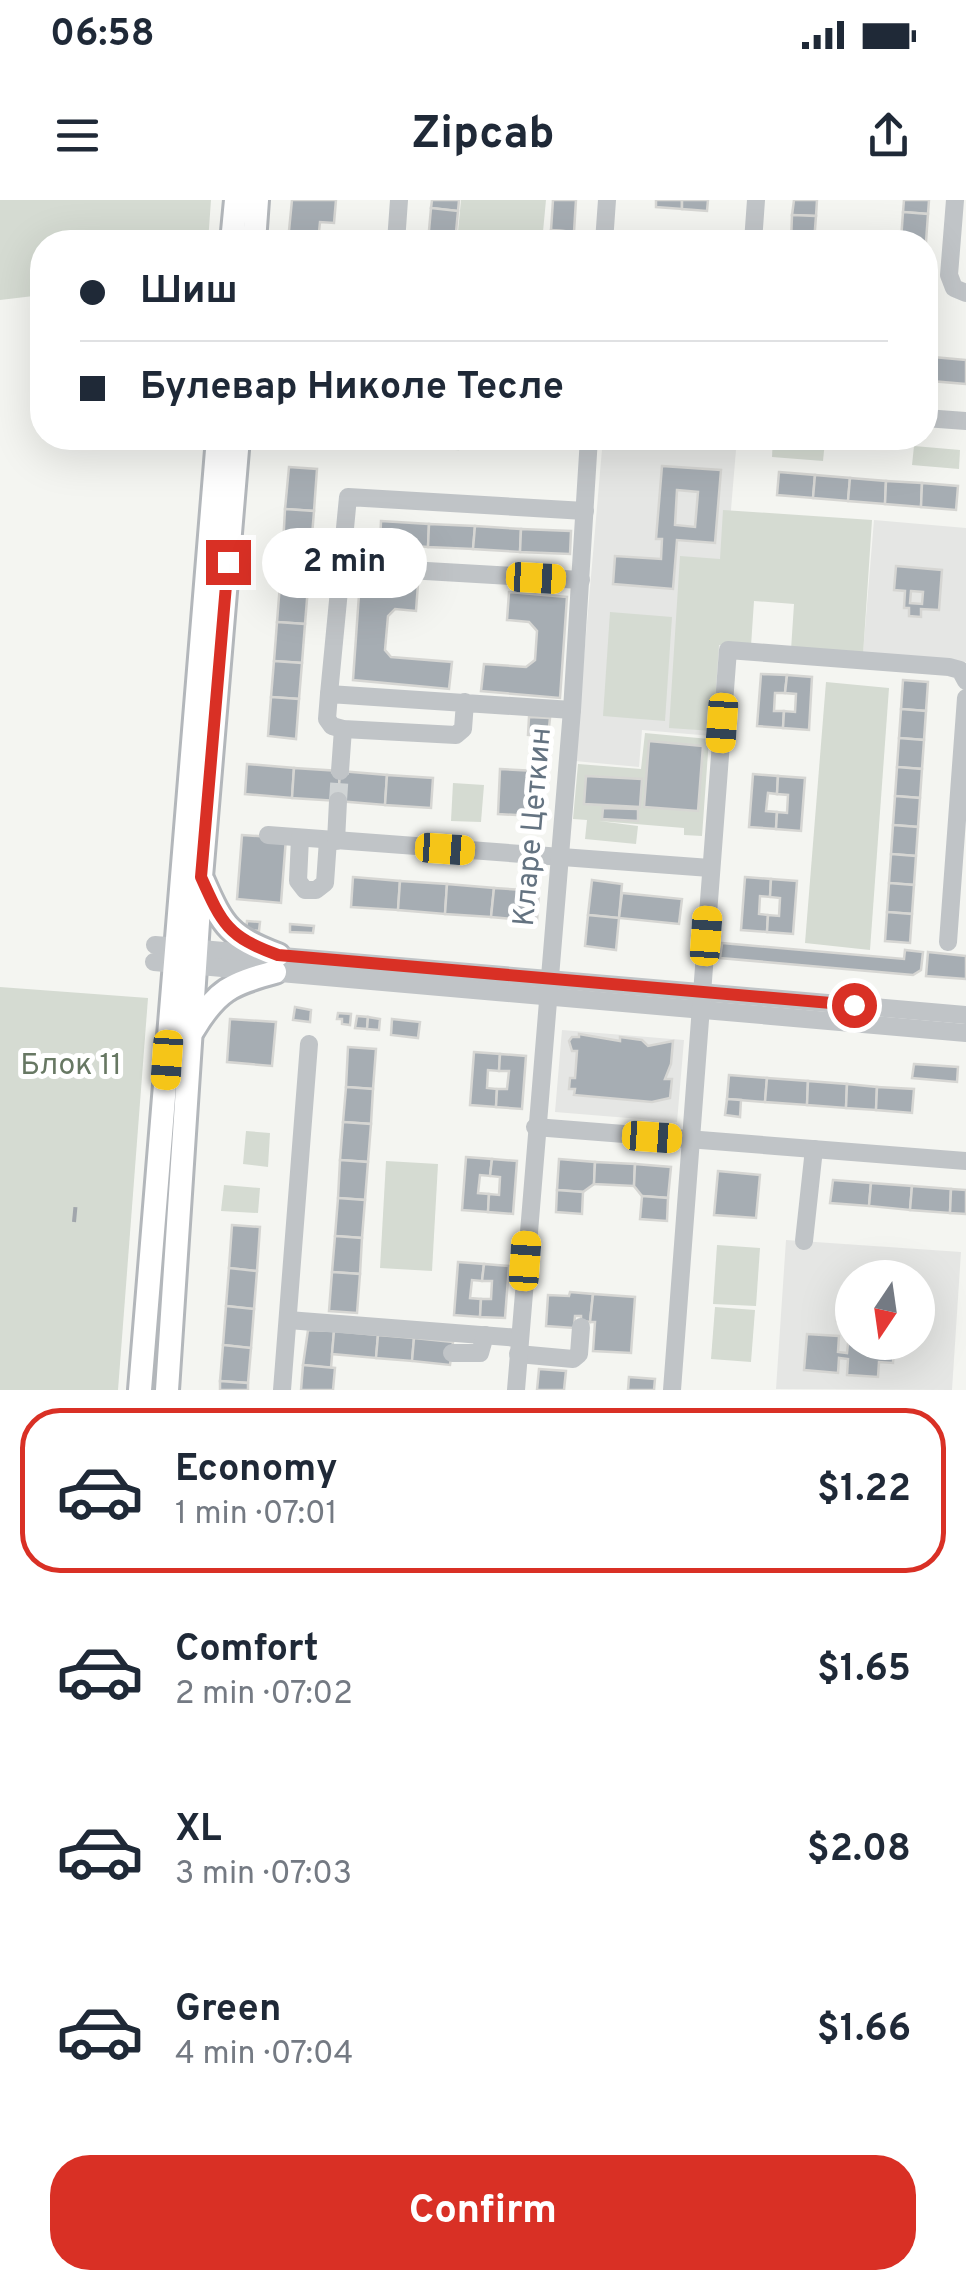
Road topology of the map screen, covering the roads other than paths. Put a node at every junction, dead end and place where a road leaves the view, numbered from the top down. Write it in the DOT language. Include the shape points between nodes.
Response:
graph roads {
  1 [pos="236,200"];
  2 [pos="257,200"];
  3 [pos="399,200"];
  4 [pos="607,200"];
  5 [pos="756,200"];
  6 [pos="955,200"];
  7 [pos="233,230"];
  8 [pos="255,230"];
  9 [pos="397,230"];
  10 [pos="605,230"];
  11 [pos="753,230"];
  12 [pos="966,293"];
  13 [pos="938,419"];
  14 [pos="966,420"];
  15 [pos="217,450"];
  16 [pos="237,450"];
  17 [pos="588,450"];
  18 [pos="584,511"];
  19 [pos="340,566"];
  20 [pos="580,580"];
  21 [pos="966,682"];
  22 [pos="329,694"];
  23 [pos="966,698"];
  24 [pos="466,702"];
  25 [pos="572,710"];
  26 [pos="344,729"];
  27 [pos="963,762"];
  28 [pos="340,772"];
  29 [pos="338,801"];
  30 [pos="268,835"];
  31 [pos="300,838"];
  32 [pos="332,840"];
  33 [pos="560,858"];
  34 [pos="710,868"];
  35 [pos="201,877"];
  36 [pos="948,942"];
  37 [pos="176,955"];
  38 [pos="276,963"];
  39 [pos="548,988"];
  40 [pos="701,1000"];
  41 [pos="966,1015"];
  42 [pos="191,1033"];
  43 [pos="966,1033"];
  44 [pos="309,1044"];
  45 [pos="535,1127"];
  46 [pos="691,1140"];
  47 [pos="814,1149"];
  48 [pos="966,1160"];
  49 [pos="804,1241"];
  50 [pos="288,1320"];
  51 [pos="581,1327"];
  52 [pos="485,1335"];
  53 [pos="518,1346"];
  54 [pos="452,1353"];
  55 [pos="140,1390"];
  56 [pos="166,1390"];
  57 [pos="282,1390"];
  58 [pos="516,1390"];
  59 [pos="672,1390"];
  1 -- 7 [label="main road"];
  2 -- 8 [label="main road"];
  3 -- 9 [label="street"];
  4 -- 10 [label="street"];
  5 -- 11 [label="street"];
  6 -- 12 [label="street" via="949,276"];
  13 -- 14 [label="street"];
  15 -- 37 [label="main road"];
  16 -- 35 [label="main road"];
  17 -- 18 [label="street, Кларе Цеткин"];
  18 -- 19 [label="street" via="348,497"];
  18 -- 20 [label="street, Кларе Цеткин"];
  19 -- 20 [label="street"];
  19 -- 22 [label="street"];
  20 -- 25 [label="street, Кларе Цеткин"];
  21 -- 34 [label="street" via="960,670 949,667 728,650"];
  22 -- 24 [label="street, Кларе Цеткин"];
  22 -- 26 [label="street" via="329,724"];
  23 -- 27 [label="street"];
  24 -- 25 [label="street, Кларе Цеткин"];
  24 -- 26 [label="street" via="456,735"];
  25 -- 33 [label="street, Кларе Цеткин"];
  26 -- 28 [label="street"];
  27 -- 36 [label="street"];
  29 -- 32 [label="street"];
  30 -- 31 [label="street"];
  31 -- 32 [label="street"];
  31 -- 32 [label="street" via="298,881 305,890 325,883"];
  32 -- 33 [label="street"];
  33 -- 34 [label="street"];
  33 -- 39 [label="street, Кларе Цеткин"];
  34 -- 40 [label="street"];
  35 -- 37 [label="main road"];
  35 -- 38 [label="main road" via="229,929"];
  37 -- 38 [label="street"];
  37 -- 42 [label="main road"];
  37 -- 55 [label="main road"];
  38 -- 39 [label="street"];
  38 -- 42 [label="main road" via="222,990"];
  39 -- 40 [label="street"];
  39 -- 45 [label="street, Кларе Цеткин"];
  40 -- 41 [label="street"];
  40 -- 43 [label="street"];
  40 -- 46 [label="street"];
  42 -- 56 [label="main road"];
  44 -- 50 [label="street"];
  45 -- 46 [label="street"];
  45 -- 53 [label="street, Кларе Цеткин"];
  46 -- 47 [label="street"];
  46 -- 59 [label="street"];
  47 -- 48 [label="street"];
  47 -- 49 [label="street"];
  50 -- 52 [label="street"];
  50 -- 57 [label="street"];
  51 -- 53 [label="street" via="573,1359"];
  52 -- 53 [label="street"];
  52 -- 54 [label="street" via="480,1352"];
  53 -- 58 [label="street, Кларе Цеткин"];
}
